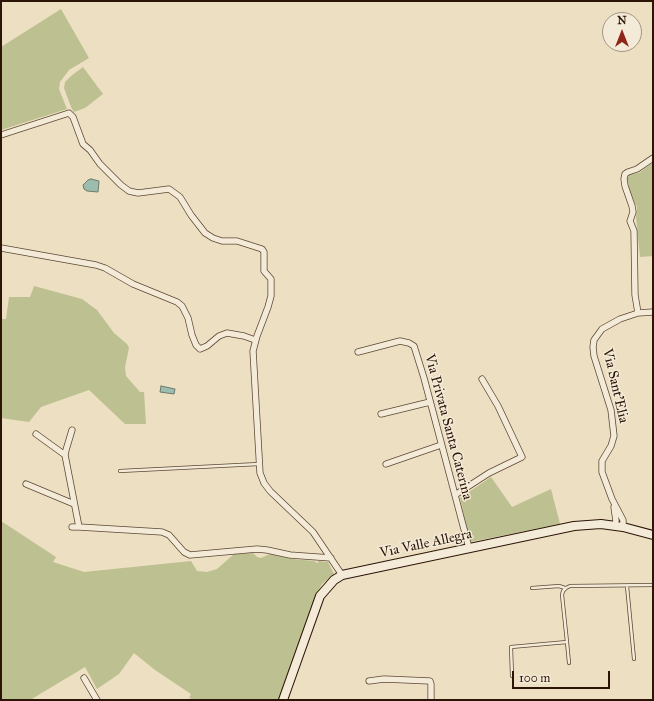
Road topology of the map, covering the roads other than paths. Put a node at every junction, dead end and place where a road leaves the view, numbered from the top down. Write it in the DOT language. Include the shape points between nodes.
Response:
graph roads {
  1 [pos="1,135"];
  2 [pos="652,159"];
  3 [pos="1,248"];
  4 [pos="653,312"];
  5 [pos="638,313"];
  6 [pos="256,340"];
  7 [pos="358,352"];
  8 [pos="482,379"];
  9 [pos="430,402"];
  10 [pos="381,414"];
  11 [pos="72,430"];
  12 [pos="36,434"];
  13 [pos="441,445"];
  14 [pos="65,456"];
  15 [pos="259,464"];
  16 [pos="386,464"];
  17 [pos="120,471"];
  18 [pos="26,484"];
  19 [pos="455,495"];
  20 [pos="612,499"];
  21 [pos="74,504"];
  22 [pos="614,526"];
  23 [pos="72,527"];
  24 [pos="623,527"];
  25 [pos="79,528"];
  26 [pos="653,535"];
  27 [pos="469,548"];
  28 [pos="332,558"];
  29 [pos="342,575"];
  30 [pos="653,585"];
  31 [pos="627,586"];
  32 [pos="532,588"];
  33 [pos="566,588"];
  34 [pos="567,642"];
  35 [pos="634,659"];
  36 [pos="569,663"];
  37 [pos="512,676"];
  38 [pos="84,678"];
  39 [pos="369,681"];
  40 [pos="97,700"];
  41 [pos="283,700"];
  42 [pos="432,700"];
  1 -- 6 [label="street" via="69,113 83,144 120,185 138,193 169,189 180,197 205,233 222,241 237,241 262,249 264,270 270,279 271,296"];
  2 -- 5 [label="street" via="625,174 624,179 633,212 630,221 634,231 635,295"];
  3 -- 6 [label="street" via="96,265 177,302 188,318 192,335 200,349 227,333"];
  4 -- 5 [label="street, Via Sant'Elia"];
  5 -- 20 [label="street, Via Sant'Elia" via="620,319 602,330 594,340 593,347 611,410 614,436 601,466"];
  6 -- 15 [label="street" via="253,358"];
  7 -- 9 [label="street, Via Privata Santa Caterina" via="400,341 414,346"];
  8 -- 19 [label="street" via="522,457 489,473"];
  9 -- 10 [label="street"];
  9 -- 13 [label="street, Via Privata Santa Caterina"];
  11 -- 14 [label="street"];
  12 -- 14 [label="street"];
  13 -- 16 [label="street"];
  13 -- 19 [label="street, Via Privata Santa Caterina"];
  14 -- 21 [label="street"];
  15 -- 17 [label="lane"];
  15 -- 28 [label="street" via="262,478 270,491 313,532"];
  18 -- 21 [label="street"];
  19 -- 27 [label="street, Via Privata Santa Caterina"];
  20 -- 22 [label="street" via="616,521"];
  20 -- 24 [label="street" via="623,520"];
  21 -- 25 [label="street"];
  22 -- 24 [label="main road, Via Valle Allegra"];
  22 -- 27 [label="main road, Via Valle Allegra" via="574,526"];
  23 -- 25 [label="street"];
  24 -- 26 [label="main road, Via Valle Allegra"];
  25 -- 28 [label="street" via="166,533 190,555 257,549 290,555"];
  27 -- 29 [label="main road, Via Valle Allegra"];
  28 -- 29 [label="street"];
  29 -- 41 [label="main road, Via Valle Allegra" via="320,596"];
  30 -- 31 [label="lane"];
  31 -- 33 [label="lane"];
  31 -- 35 [label="lane"];
  32 -- 33 [label="lane"];
  33 -- 34 [label="lane" via="562,595"];
  34 -- 36 [label="lane"];
  34 -- 37 [label="lane" via="510,647"];
  38 -- 40 [label="street"];
  39 -- 42 [label="street" via="430,681"];
}
